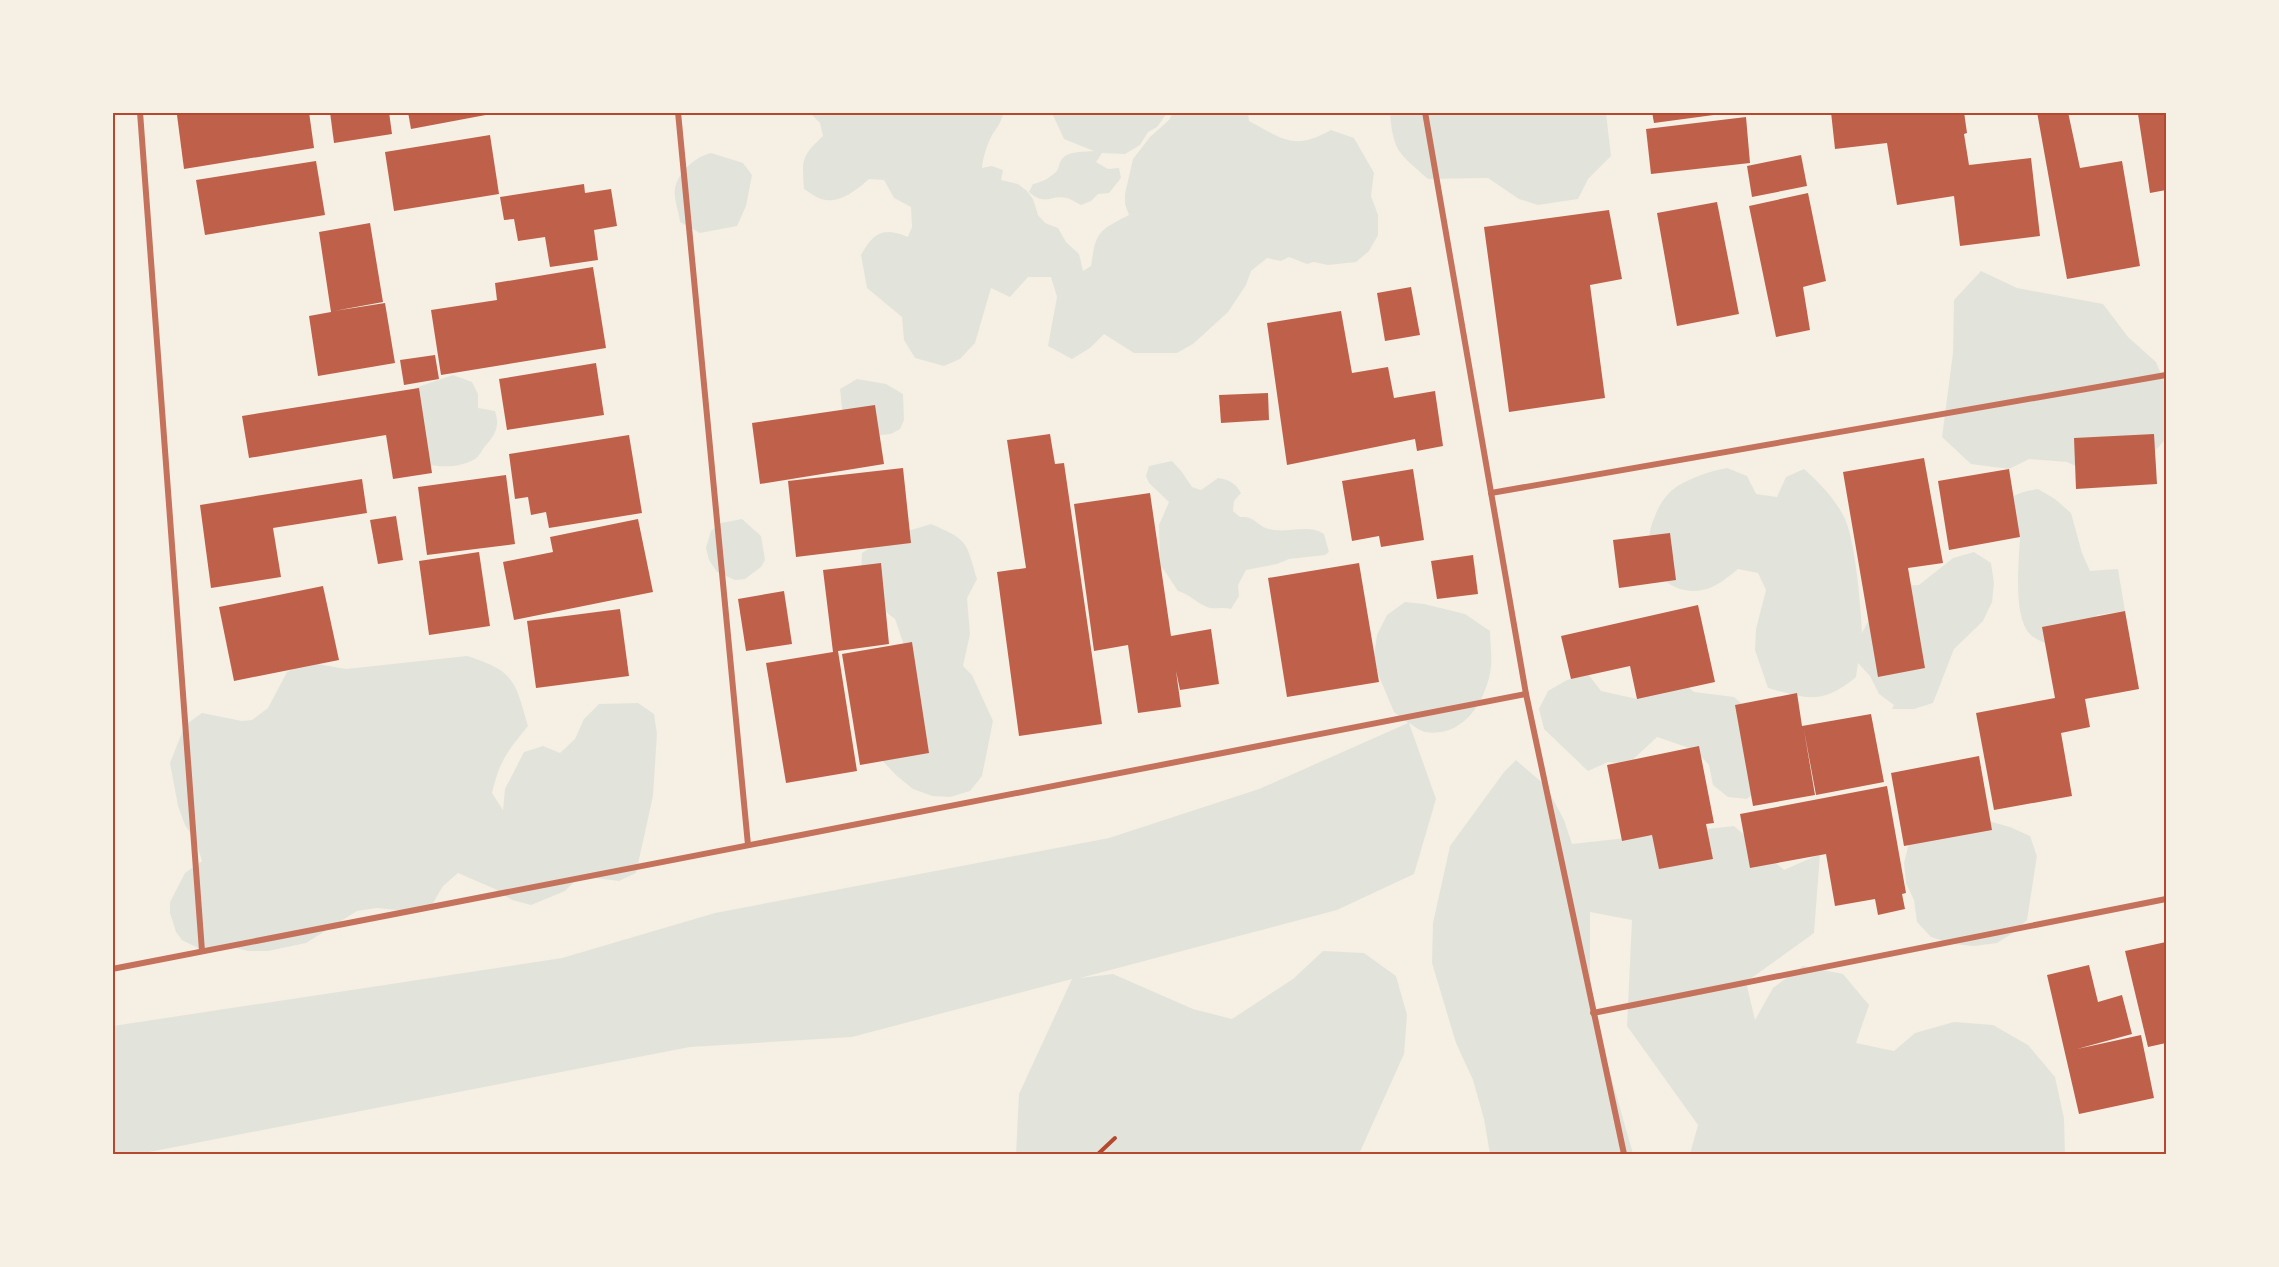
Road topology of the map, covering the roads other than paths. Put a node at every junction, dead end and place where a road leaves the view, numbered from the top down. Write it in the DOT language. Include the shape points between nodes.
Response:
graph roads {
  1 [pos="140,112"];
  2 [pos="678,112"];
  3 [pos="1425,112"];
  4 [pos="2166,375"];
  5 [pos="1491,493"];
  6 [pos="1526,694"];
  7 [pos="748,845"];
  8 [pos="2166,899"];
  9 [pos="202,951"];
  10 [pos="112,969"];
  11 [pos="1593,1013"];
  12 [pos="1624,1155"];
  1 -- 9 [label="street"];
  2 -- 7 [label="street"];
  3 -- 5 [label="street"];
  4 -- 5 [label="street"];
  5 -- 6 [label="street"];
  6 -- 7 [label="street"];
  6 -- 11 [label="street"];
  7 -- 9 [label="street"];
  8 -- 11 [label="street"];
  9 -- 10 [label="street"];
  11 -- 12 [label="street"];
}
